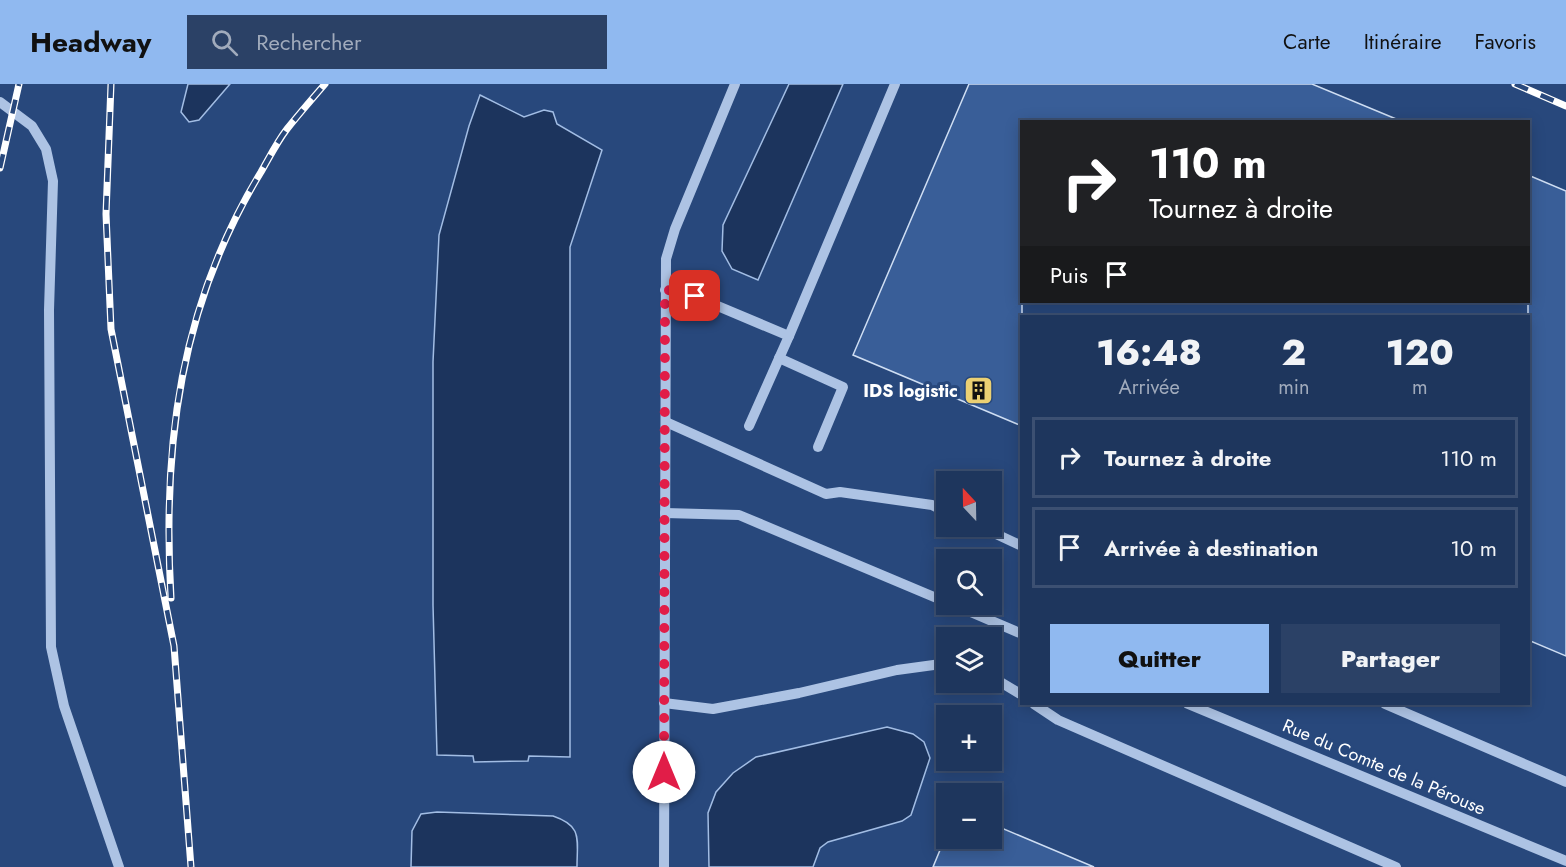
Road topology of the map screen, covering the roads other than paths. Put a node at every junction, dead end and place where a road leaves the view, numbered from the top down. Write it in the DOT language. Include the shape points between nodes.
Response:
graph roads {
  1 [pos="735,84"];
  2 [pos="895,84"];
  3 [pos="0,102"];
  4 [pos="665,290"];
  5 [pos="789,336"];
  6 [pos="779,358"];
  7 [pos="666,422"];
  8 [pos="749,426"];
  9 [pos="818,447"];
  10 [pos="936,507"];
  11 [pos="664,513"];
  12 [pos="1002,537"];
  13 [pos="1020,545"];
  14 [pos="936,598"];
  15 [pos="978,615"];
  16 [pos="1020,633"];
  17 [pos="936,665"];
  18 [pos="1002,683"];
  19 [pos="1020,693"];
  20 [pos="664,703"];
  21 [pos="1036,705"];
  22 [pos="1190,705"];
  23 [pos="1387,705"];
  24 [pos="1566,782"];
  25 [pos="1566,861"];
  26 [pos="119,867"];
  27 [pos="664,867"];
  28 [pos="1396,867"];
  1 -- 4 [label="street" via="675,229 666,259"];
  2 -- 5 [label="street"];
  3 -- 26 [label="street" via="32,126 46,149 53,182 49,310 51,647 64,706"];
  4 -- 5 [label="street" via="682,291"];
  4 -- 7 [label="street"];
  5 -- 6 [label="street"];
  6 -- 8 [label="street"];
  6 -- 9 [label="street" via="843,387"];
  7 -- 10 [label="street" via="826,494 840,492"];
  7 -- 11 [label="street"];
  11 -- 14 [label="street" via="739,516"];
  11 -- 20 [label="street"];
  12 -- 13 [label="street"];
  15 -- 16 [label="street"];
  17 -- 20 [label="street" via="713,708"];
  18 -- 19 [label="street"];
  20 -- 27 [label="street"];
  21 -- 28 [label="street" via="1058,720"];
  22 -- 25 [label="street, Rue du Comte de la Pérouse"];
  23 -- 24 [label="street"];
}
